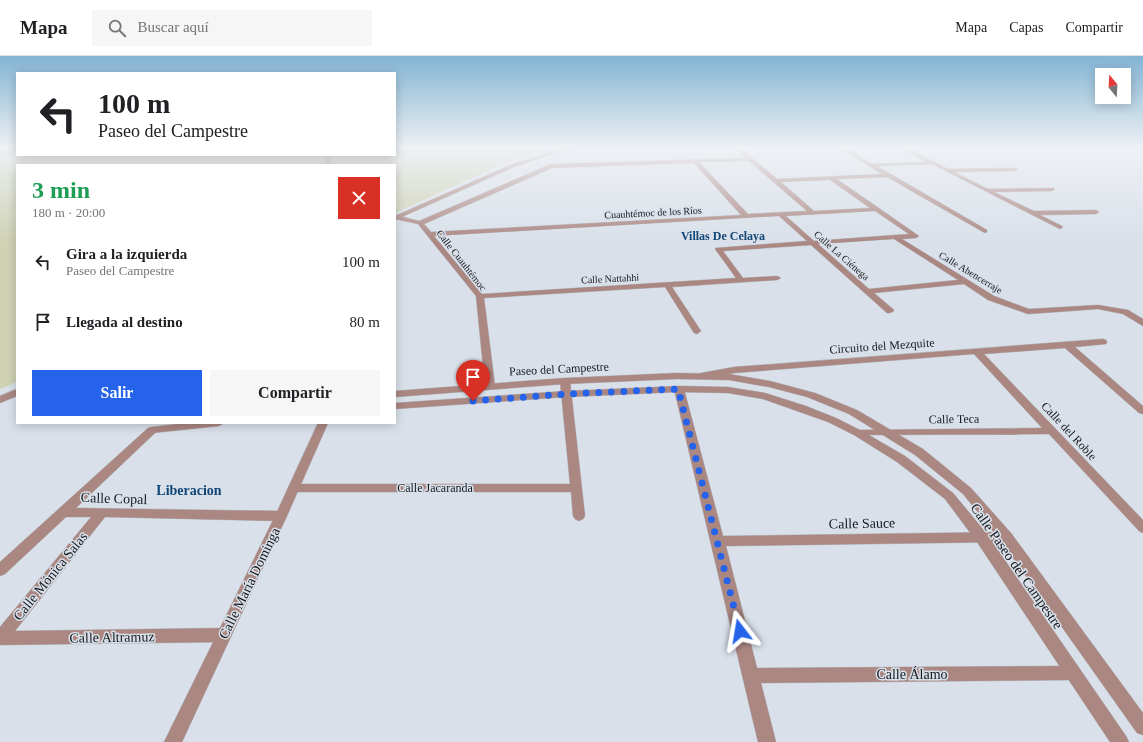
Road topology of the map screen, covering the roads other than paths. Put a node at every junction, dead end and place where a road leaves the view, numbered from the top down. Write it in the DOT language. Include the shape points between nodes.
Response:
graph roads {
  1 [pos="483,179"];
  2 [pos="521,179"];
  3 [pos="712,179"];
  4 [pos="774,179"];
  5 [pos="812,179"];
  6 [pos="833,179"];
  7 [pos="896,179"];
  8 [pos="965,179"];
  9 [pos="776,181"];
  10 [pos="1052,189"];
  11 [pos="987,190"];
  12 [pos="877,209"];
  13 [pos="1096,212"];
  14 [pos="813,213"];
  15 [pos="1033,213"];
  16 [pos="780,215"];
  17 [pos="747,216"];
  18 [pos="396,218"];
  19 [pos="396,218"];
  20 [pos="420,223"];
  21 [pos="1060,227"];
  22 [pos="986,231"];
  23 [pos="430,234"];
  24 [pos="896,238"];
  25 [pos="812,242"];
  26 [pos="778,278"];
  27 [pos="741,280"];
  28 [pos="966,282"];
  29 [pos="667,284"];
  30 [pos="868,291"];
  31 [pos="480,296"];
  32 [pos="890,311"];
  33 [pos="1143,323"];
  34 [pos="698,332"];
  35 [pos="1103,342"];
  36 [pos="1066,344"];
  37 [pos="977,352"];
  38 [pos="700,376"];
  39 [pos="565,381"];
  40 [pos="490,386"];
  41 [pos="678,389"];
  42 [pos="16,392"];
  43 [pos="396,394"];
  44 [pos="566,394"];
  45 [pos="0,400"];
  46 [pos="396,406"];
  47 [pos="1143,411"];
  48 [pos="202,424"];
  49 [pos="323,424"];
  50 [pos="156,427"];
  51 [pos="1051,430"];
  52 [pos="888,432"];
  53 [pos="858,433"];
  54 [pos="294,488"];
  55 [pos="576,488"];
  56 [pos="65,512"];
  57 [pos="101,513"];
  58 [pos="282,516"];
  59 [pos="579,516"];
  60 [pos="1143,528"];
  61 [pos="1006,537"];
  62 [pos="982,538"];
  63 [pos="718,541"];
  64 [pos="0,570"];
  65 [pos="224,635"];
  66 [pos="0,638"];
  67 [pos="1073,673"];
  68 [pos="750,676"];
  69 [pos="1143,727"];
  70 [pos="173,742"];
  71 [pos="766,742"];
  72 [pos="1120,742"];
  1 -- 18 [label="street"];
  2 -- 20 [label="street"];
  3 -- 17 [label="street"];
  4 -- 9 [label="street"];
  5 -- 9 [label="street"];
  6 -- 12 [label="street"];
  7 -- 22 [label="street"];
  8 -- 11 [label="street"];
  9 -- 14 [label="street"];
  10 -- 11 [label="street"];
  11 -- 15 [label="street"];
  12 -- 14 [label="street, Cuauhtémoc de los Ríos"];
  12 -- 24 [label="street" via="916,236"];
  13 -- 15 [label="street"];
  14 -- 16 [label="street, Cuauhtémoc de los Ríos"];
  15 -- 21 [label="street"];
  16 -- 17 [label="street, Cuauhtémoc de los Ríos"];
  16 -- 25 [label="street, Calle La Ciénega"];
  17 -- 23 [label="street, Cuauhtémoc de los Ríos"];
  19 -- 20 [label="street"];
  20 -- 23 [label="street, Calle Cuauhtémoc"];
  23 -- 31 [label="street, Calle Cuauhtémoc"];
  24 -- 25 [label="street"];
  24 -- 28 [label="street, Calle Abencerraje"];
  25 -- 27 [label="street" via="718,249"];
  25 -- 30 [label="street, Calle La Ciénega"];
  26 -- 27 [label="street, Calle Nattahhi"];
  27 -- 29 [label="street, Calle Nattahhi"];
  28 -- 30 [label="street"];
  28 -- 33 [label="street, Calle Abencerraje" via="991,298 1028,312 1111,308 1125,312"];
  29 -- 31 [label="street, Calle Nattahhi"];
  29 -- 34 [label="street"];
  30 -- 32 [label="street, Calle La Ciénega"];
  31 -- 40 [label="street, Calle Cuauhtémoc"];
  35 -- 36 [label="street, Circuito del Mezquite"];
  36 -- 37 [label="street, Circuito del Mezquite"];
  36 -- 47 [label="street"];
  37 -- 38 [label="street, Circuito del Mezquite" via="734,370"];
  37 -- 51 [label="street, Calle del Roble"];
  38 -- 39 [label="street, Paseo del Campestre"];
  38 -- 52 [label="street, Calle Paseo del Campestre" via="736,378 811,395 853,412"];
  39 -- 40 [label="street, Paseo del Campestre"];
  39 -- 44 [label="street"];
  40 -- 43 [label="street, Paseo del Campestre"];
  41 -- 44 [label="street"];
  41 -- 53 [label="street, Calle Paseo del Campestre" via="728,390 765,396 802,408"];
  41 -- 63 [label="street"];
  42 -- 45 [label="street"];
  44 -- 46 [label="street"];
  44 -- 55 [label="street"];
  48 -- 50 [label="street"];
  49 -- 54 [label="street, Calle María Dominga"];
  50 -- 56 [label="street"];
  51 -- 52 [label="street, Calle Teca"];
  51 -- 60 [label="street, Calle del Roble"];
  52 -- 53 [label="street, Calle Teca"];
  52 -- 61 [label="street, Calle Paseo del Campestre" via="919,452 967,491"];
  53 -- 62 [label="street, Calle Paseo del Campestre" via="901,459 949,496"];
  54 -- 55 [label="street, Calle Jacaranda"];
  54 -- 58 [label="street, Calle María Dominga"];
  55 -- 59 [label="street"];
  56 -- 57 [label="street, Calle Copal"];
  56 -- 64 [label="street"];
  57 -- 58 [label="street, Calle Copal"];
  57 -- 66 [label="street, Calle Mónica Salas"];
  58 -- 65 [label="street, Calle María Dominga"];
  61 -- 62 [label="street, Calle Sauce"];
  61 -- 69 [label="street, Calle Paseo del Campestre"];
  62 -- 63 [label="street, Calle Sauce"];
  62 -- 67 [label="street, Calle Paseo del Campestre"];
  63 -- 68 [label="street"];
  65 -- 66 [label="street, Calle Altramuz"];
  65 -- 70 [label="street, Calle María Dominga"];
  67 -- 68 [label="street, Calle Álamo"];
  67 -- 72 [label="street, Calle Paseo del Campestre"];
  68 -- 71 [label="street"];
}
